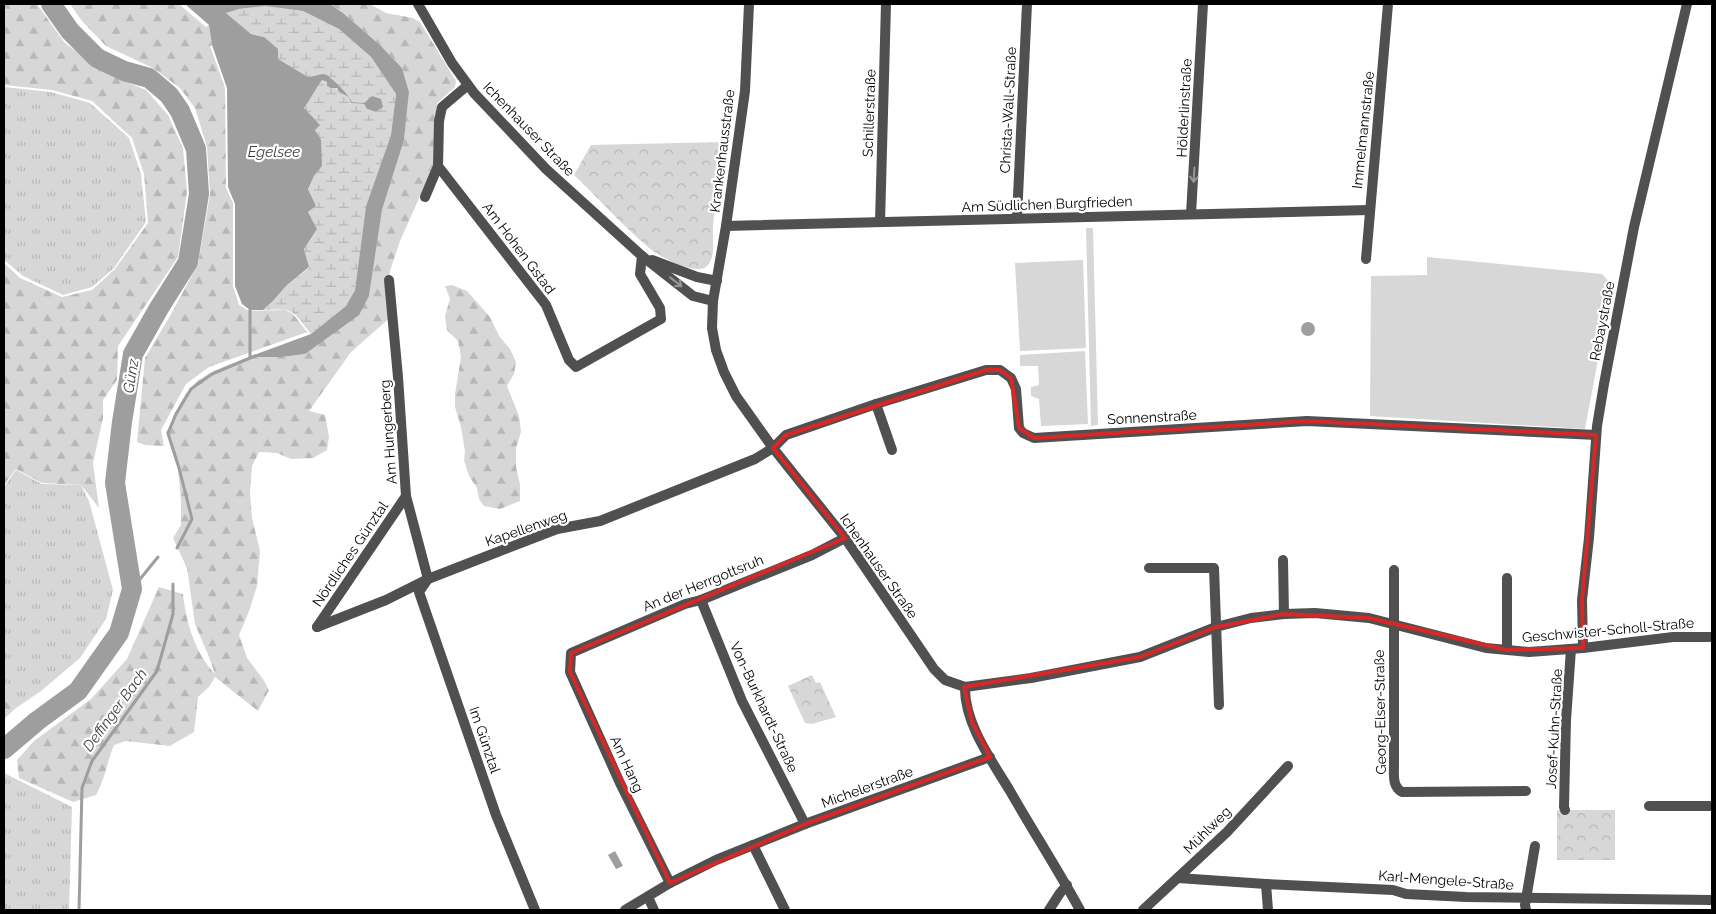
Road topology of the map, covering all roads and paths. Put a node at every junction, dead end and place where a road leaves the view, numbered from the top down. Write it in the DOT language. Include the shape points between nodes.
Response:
graph roads {
  1 [pos="418,4"];
  2 [pos="749,4"];
  3 [pos="886,4"];
  4 [pos="1027,4"];
  5 [pos="1203,4"];
  6 [pos="1388,4"];
  7 [pos="1687,4"];
  8 [pos="468,85"];
  9 [pos="438,166"];
  10 [pos="425,197"];
  11 [pos="1369,210"];
  12 [pos="1192,214"];
  13 [pos="1017,218"];
  14 [pos="880,222"];
  15 [pos="726,226"];
  16 [pos="642,256"];
  17 [pos="1366,259"];
  18 [pos="389,280"];
  19 [pos="716,281"];
  20 [pos="713,301"];
  21 [pos="876,404"];
  22 [pos="1596,435"];
  23 [pos="773,448"];
  24 [pos="892,450"];
  25 [pos="406,496"];
  26 [pos="845,538"];
  27 [pos="1284,560"];
  28 [pos="1149,568"];
  29 [pos="1394,570"];
  30 [pos="1507,578"];
  31 [pos="428,579"];
  32 [pos="700,600"];
  33 [pos="1284,614"];
  34 [pos="1393,623"];
  35 [pos="317,627"];
  36 [pos="1216,627"];
  37 [pos="1712,637"];
  38 [pos="1583,648"];
  39 [pos="1571,649"];
  40 [pos="1507,650"];
  41 [pos="571,654"];
  42 [pos="965,687"];
  43 [pos="1219,705"];
  44 [pos="990,757"];
  45 [pos="1288,766"];
  46 [pos="1526,790"];
  47 [pos="1648,806"];
  48 [pos="1712,806"];
  49 [pos="1565,810"];
  50 [pos="805,824"];
  51 [pos="753,845"];
  52 [pos="1535,846"];
  53 [pos="1178,878"];
  54 [pos="670,883"];
  55 [pos="1266,884"];
  56 [pos="1067,885"];
  57 [pos="648,897"];
  58 [pos="1527,898"];
  59 [pos="1712,900"];
  60 [pos="535,910"];
  61 [pos="625,910"];
  62 [pos="654,910"];
  63 [pos="785,910"];
  64 [pos="1049,910"];
  65 [pos="1080,910"];
  66 [pos="1143,910"];
  67 [pos="1268,910"];
  68 [pos="1526,910"];
  1 -- 8 [label="street, Ichenhauser Straße"];
  2 -- 15 [label="street, Krankenhausstraße" via="745,91"];
  3 -- 14 [label="street, Schillerstraße"];
  4 -- 13 [label="street, Christa-Wall-Straße"];
  5 -- 12 [label="street, Hölderlinstraße, one-way"];
  6 -- 11 [label="street, Immelmannstraße"];
  7 -- 22 [label="street, Rebaystraße" via="1634,227"];
  8 -- 9 [label="street" via="442,107"];
  8 -- 16 [label="street, Ichenhauser Straße" via="546,169"];
  9 -- 10 [label="street"];
  9 -- 16 [label="street, Am Hohen Gstad" via="546,305 568,360 576,367 661,319 660,308 640,274"];
  11 -- 12 [label="street, Am Südlichen Burgfrieden"];
  11 -- 17 [label="street, Immelmannstraße"];
  12 -- 13 [label="street, Am Südlichen Burgfrieden"];
  13 -- 14 [label="street, Am Südlichen Burgfrieden"];
  14 -- 15 [label="street, Am Südlichen Burgfrieden"];
  15 -- 19 [label="street, Krankenhausstraße"];
  16 -- 19 [label="street, Ichenhauser Straße"];
  16 -- 20 [label="street, Ichenhauser Straße, one-way" via="693,296"];
  18 -- 25 [label="street, Am Hungerberg"];
  19 -- 20 [label="street, Krankenhausstraße"];
  20 -- 23 [label="street, Ichenhauser Straße" via="712,328 724,372 736,396"];
  21 -- 22 [label="street, Sonnenstraße" via="986,370 1000,370 1011,378 1016,389 1019,428 1023,434 1034,438 1307,422"];
  21 -- 23 [label="street, Sonnenstraße" via="786,435"];
  21 -- 24 [label="street"];
  22 -- 38 [label="street, Rebaystraße" via="1582,600"];
  23 -- 26 [label="street, Ichenhauser Straße"];
  23 -- 31 [label="street, Kapellenweg" via="755,459 600,521 557,529"];
  25 -- 31 [label="street, Am Hungerberg"];
  25 -- 35 [label="street, Nördliches Günztal"];
  26 -- 32 [label="street, An der Herrgottsruh"];
  26 -- 42 [label="street, Ichenhauser Straße" via="934,669 945,680"];
  27 -- 33 [label="street"];
  28 -- 36 [label="street" via="1214,568"];
  29 -- 34 [label="street"];
  30 -- 40 [label="street, Geschwister-Scholl-Straße"];
  31 -- 35 [label="street, Kapellenweg" via="386,600"];
  31 -- 60 [label="street, Im Günztal" via="419,592 496,815"];
  32 -- 41 [label="street, An der Herrgottsruh"];
  32 -- 50 [label="street, Von-Burkhardt-Straße" via="742,701"];
  33 -- 34 [label="street, Geschwister-Scholl-Straße" via="1345,615"];
  33 -- 36 [label="street, Geschwister-Scholl-Straße"];
  34 -- 40 [label="street, Geschwister-Scholl-Straße" via="1486,648"];
  34 -- 46 [label="street, Georg-Elser-Straße" via="1397,789 1402,792"];
  36 -- 42 [label="street, Geschwister-Scholl-Straße" via="1140,657"];
  36 -- 43 [label="street"];
  37 -- 38 [label="street, Geschwister-Scholl-Straße" via="1673,636"];
  38 -- 39 [label="street, Geschwister-Scholl-Straße"];
  39 -- 40 [label="street, Geschwister-Scholl-Straße"];
  39 -- 49 [label="street, Josef-Kuhn-Straße"];
  41 -- 54 [label="street, Am Hang" via="570,672"];
  42 -- 44 [label="street" via="972,722"];
  44 -- 50 [label="street, Michelerstraße"];
  44 -- 56 [label="street"];
  45 -- 53 [label="street, Mühlweg"];
  47 -- 48 [label="street"];
  50 -- 51 [label="street, Michelerstraße"];
  51 -- 54 [label="street, Michelerstraße"];
  51 -- 63 [label="street"];
  52 -- 58 [label="street"];
  53 -- 55 [label="street, Karl-Mengele-Straße"];
  53 -- 66 [label="street, Mühlweg"];
  54 -- 57 [label="street, Michelerstraße"];
  55 -- 58 [label="street, Karl-Mengele-Straße"];
  55 -- 67 [label="street"];
  56 -- 64 [label="street"];
  56 -- 65 [label="street"];
  57 -- 61 [label="street, Michelerstraße"];
  57 -- 62 [label="street"];
  58 -- 59 [label="street, Karl-Mengele-Straße"];
  58 -- 68 [label="street"];
}
